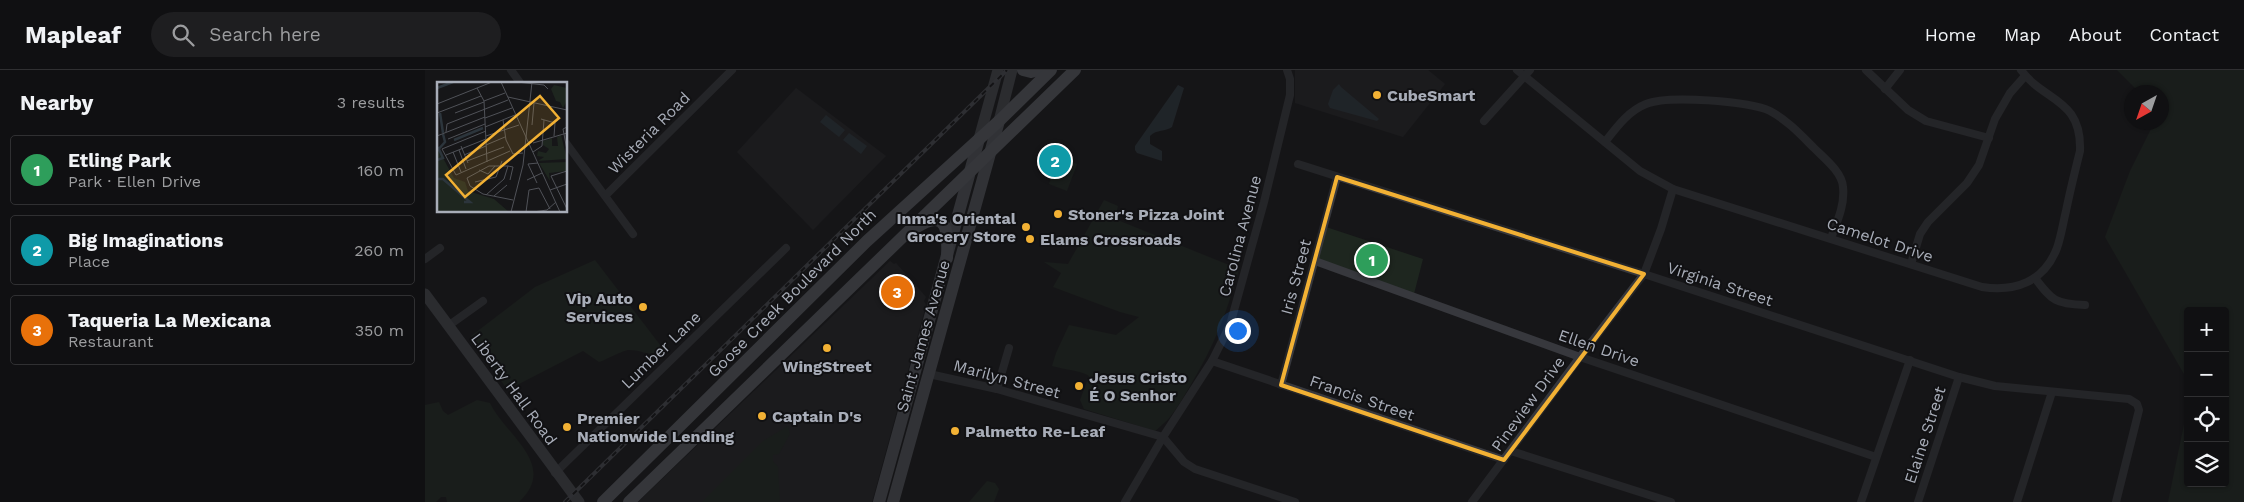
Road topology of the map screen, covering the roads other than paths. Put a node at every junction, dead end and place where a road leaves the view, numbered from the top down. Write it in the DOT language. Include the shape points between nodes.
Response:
graph roads {
  1 [pos="511,70"];
  2 [pos="732,70"];
  3 [pos="998,70"];
  4 [pos="1012,70"];
  5 [pos="1023,70"];
  6 [pos="1039,70"];
  7 [pos="1051,70"];
  8 [pos="1075,70"];
  9 [pos="1287,70"];
  10 [pos="1517,70"];
  11 [pos="1866,70"];
  12 [pos="1900,70"];
  13 [pos="1527,73"];
  14 [pos="2023,73"];
  15 [pos="520,82"];
  16 [pos="1885,89"];
  17 [pos="999,121"];
  18 [pos="1484,121"];
  19 [pos="1989,138"];
  20 [pos="979,139"];
  21 [pos="1605,142"];
  22 [pos="567,144"];
  23 [pos="991,152"];
  24 [pos="1298,164"];
  25 [pos="971,170"];
  26 [pos="1337,177"];
  27 [pos="1673,189"];
  28 [pos="606,195"];
  29 [pos="633,234"];
  30 [pos="904,235"];
  31 [pos="1831,238"];
  32 [pos="440,248"];
  33 [pos="786,248"];
  34 [pos="947,258"];
  35 [pos="425,259"];
  36 [pos="1315,261"];
  37 [pos="1911,264"];
  38 [pos="1644,274"];
  39 [pos="2035,278"];
  40 [pos="425,294"];
  41 [pos="483,301"];
  42 [pos="2085,304"];
  43 [pos="448,326"];
  44 [pos="1009,348"];
  45 [pos="1579,356"];
  46 [pos="1910,360"];
  47 [pos="1212,361"];
  48 [pos="929,374"];
  49 [pos="1959,377"];
  50 [pos="1281,385"];
  51 [pos="997,389"];
  52 [pos="2052,392"];
  53 [pos="1163,437"];
  54 [pos="1511,451"];
  55 [pos="1876,457"];
  56 [pos="1504,460"];
  57 [pos="555,473"];
  58 [pos="883,487"];
  59 [pos="579,502"];
  60 [pos="603,502"];
  61 [pos="629,502"];
  62 [pos="879,502"];
  63 [pos="886,502"];
  64 [pos="893,502"];
  65 [pos="1125,502"];
  66 [pos="1295,502"];
  67 [pos="1472,502"];
  68 [pos="1671,502"];
  69 [pos="1861,502"];
  70 [pos="1918,502"];
  71 [pos="2017,502"];
  72 [pos="2116,502"];
  1 -- 15 [label="street"];
  2 -- 28 [label="street, Wisteria Road"];
  3 -- 20 [label="main road"];
  4 -- 17 [label="main road"];
  5 -- 6 [label="highway"];
  7 -- 17 [label="highway, Goose Creek Boulevard North"];
  8 -- 23 [label="highway"];
  9 -- 47 [label="street, Carolina Avenue" via="1290,95 1265,202 1230,325"];
  10 -- 13 [label="street, Camelot Drive"];
  11 -- 16 [label="street"];
  12 -- 16 [label="street"];
  13 -- 18 [label="street"];
  13 -- 21 [label="street, Camelot Drive"];
  14 -- 19 [label="street" via="1995,119"];
  14 -- 39 [label="street, Camelot Drive" via="2069,111 2080,139 2057,249"];
  16 -- 19 [label="street" via="1908,110 1927,121"];
  17 -- 20 [label="highway, Goose Creek Boulevard North"];
  17 -- 23 [label="main road, Saint James Avenue"];
  19 -- 37 [label="street" via="1979,165 1967,184 1920,234"];
  20 -- 25 [label="main road, Saint James Avenue"];
  20 -- 60 [label="highway, Goose Creek Boulevard North" via="867,241"];
  21 -- 27 [label="street, Camelot Drive" via="1640,172"];
  21 -- 31 [label="street" via="1621,121 1635,110 1663,100 1733,102 1769,111 1791,125 1837,172 1843,186 1841,209"];
  22 -- 28 [label="street"];
  23 -- 25 [label="highway"];
  23 -- 48 [label="main road, Saint James Avenue"];
  24 -- 26 [label="street, Virginia Street"];
  25 -- 30 [label="highway"];
  25 -- 34 [label="main road, Saint James Avenue"];
  26 -- 36 [label="street, Iris Street"];
  26 -- 38 [label="street, Virginia Street"];
  27 -- 31 [label="street, Camelot Drive"];
  27 -- 38 [label="street, Pineview Drive"];
  28 -- 29 [label="street"];
  30 -- 34 [label="highway" via="938,220 948,235"];
  30 -- 61 [label="highway"];
  31 -- 37 [label="street, Camelot Drive"];
  32 -- 35 [label="street"];
  33 -- 57 [label="street, Lumber Lane"];
  34 -- 58 [label="main road, Saint James Avenue"];
  36 -- 45 [label="street, Ellen Drive"];
  36 -- 50 [label="street, Iris Street"];
  37 -- 39 [label="street, Camelot Drive" via="1996,289 2021,286"];
  38 -- 45 [label="street, Pineview Drive"];
  38 -- 46 [label="street, Virginia Street"];
  39 -- 42 [label="street" via="2055,301"];
  40 -- 43 [label="main road, Liberty Hall Road"];
  41 -- 43 [label="street"];
  43 -- 57 [label="main road, Liberty Hall Road"];
  44 -- 51 [label="street"];
  45 -- 54 [label="street, Pineview Drive"];
  45 -- 55 [label="street, Ellen Drive"];
  46 -- 49 [label="street, Virginia Street"];
  46 -- 55 [label="street"];
  47 -- 50 [label="street, Francis Street"];
  47 -- 53 [label="street, Carolina Avenue"];
  48 -- 51 [label="street, Marilyn Street"];
  48 -- 64 [label="main road, Saint James Avenue"];
  49 -- 52 [label="street, Virginia Street" via="1995,386"];
  49 -- 70 [label="street, Elaine Street"];
  50 -- 56 [label="street, Francis Street"];
  51 -- 53 [label="street, Marilyn Street"];
  52 -- 71 [label="street"];
  52 -- 72 [label="street, Virginia Street" via="2129,399 2137,404 2139,410"];
  53 -- 65 [label="street, Carolina Avenue"];
  53 -- 66 [label="street" via="1178,456 1195,469"];
  54 -- 56 [label="street, Pineview Drive"];
  54 -- 68 [label="street"];
  55 -- 69 [label="street"];
  56 -- 67 [label="street, Pineview Drive"];
  57 -- 59 [label="main road, Liberty Hall Road"];
  58 -- 62 [label="main road, Saint James Avenue"];
  58 -- 63 [label="main road"];
}
